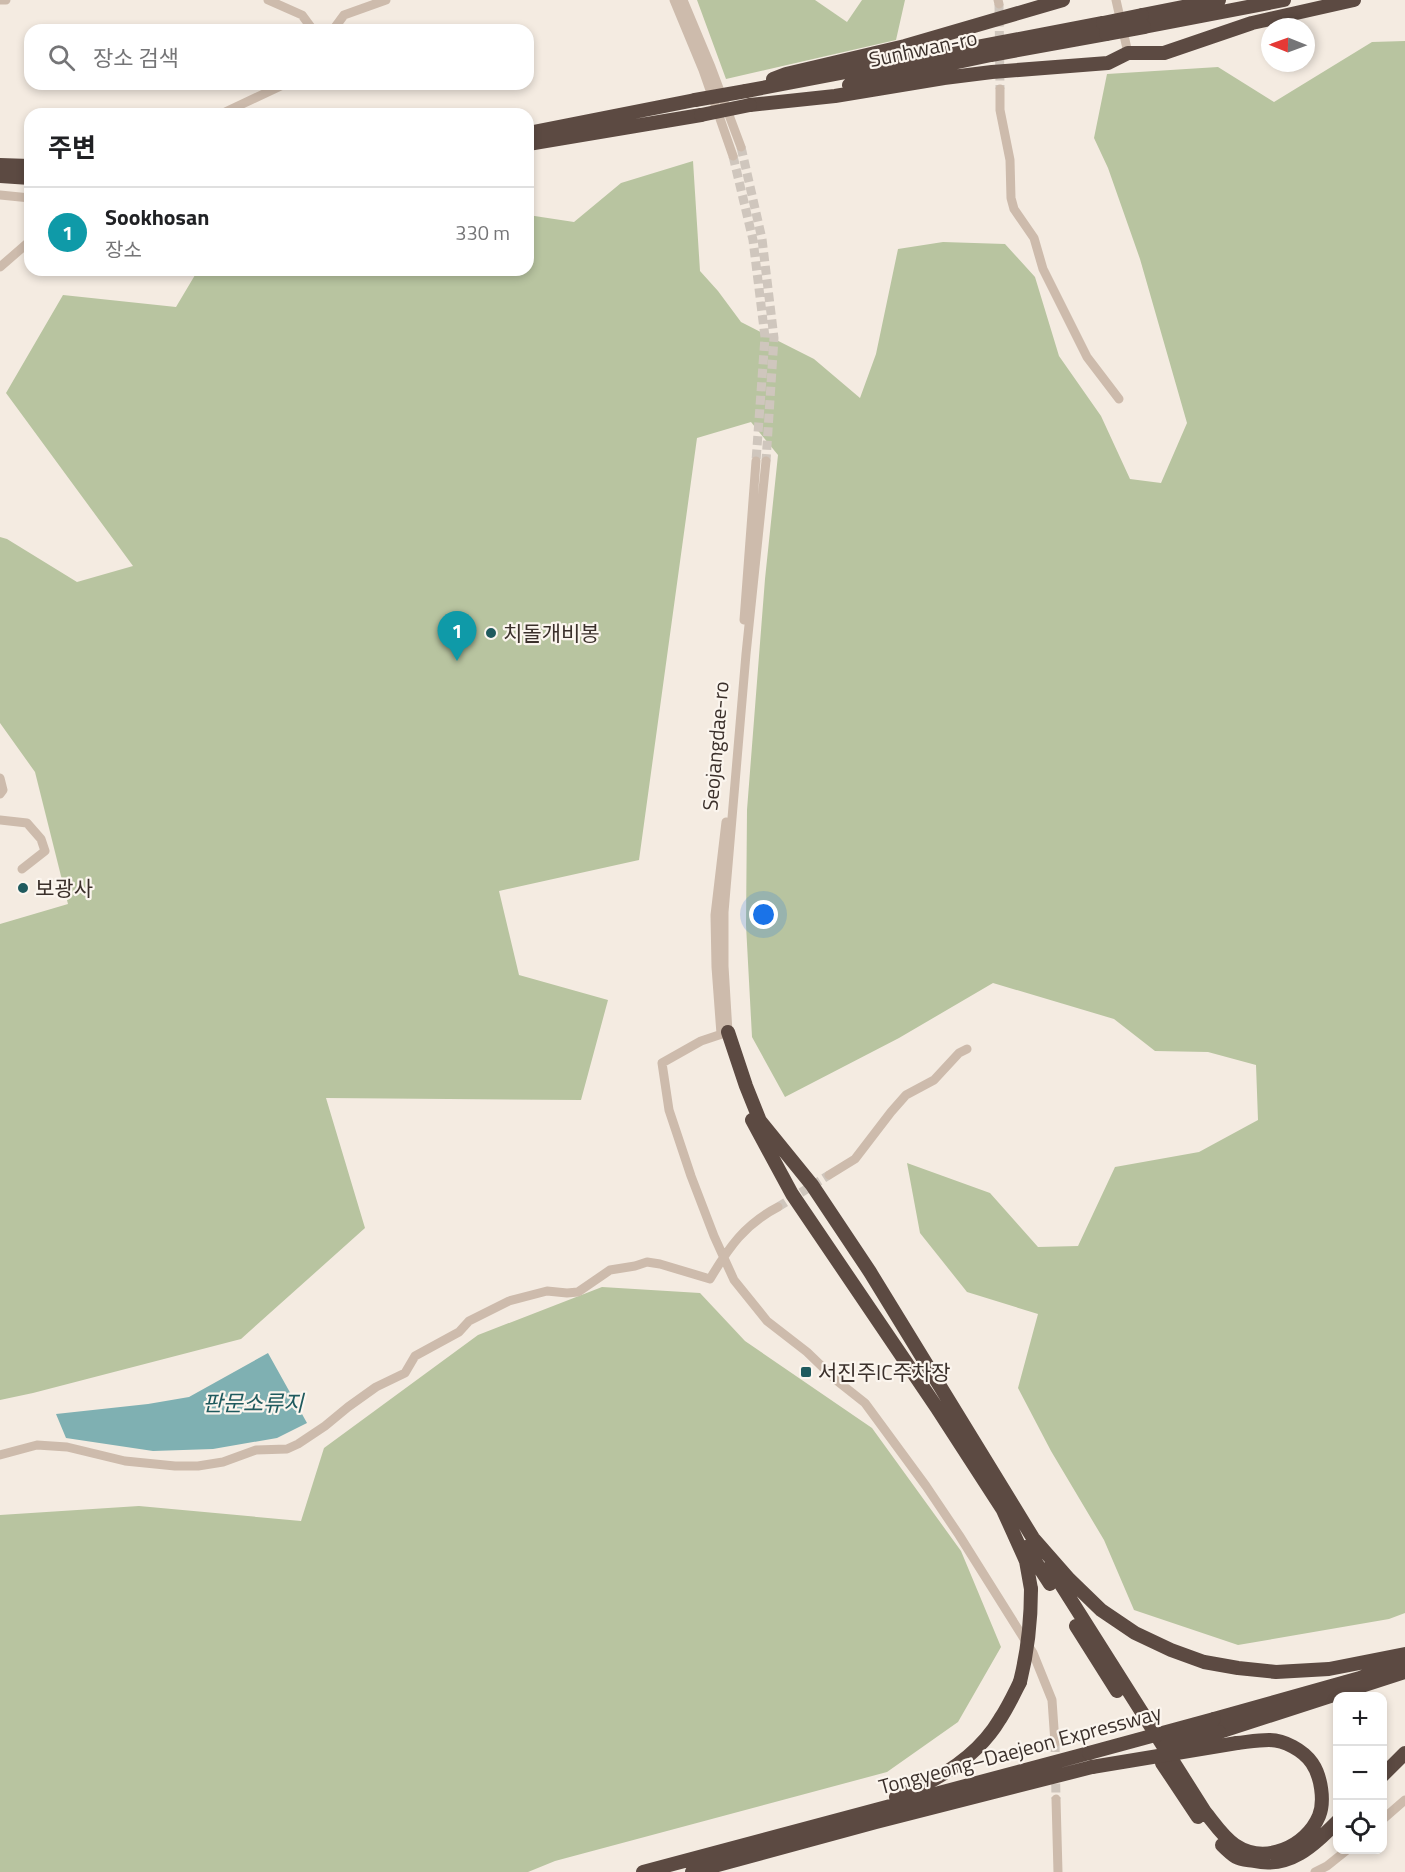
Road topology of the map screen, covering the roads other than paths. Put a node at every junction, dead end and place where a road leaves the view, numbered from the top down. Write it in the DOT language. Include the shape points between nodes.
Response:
graph roads {
  1 [pos="268,0"];
  2 [pos="386,0"];
  3 [pos="674,0"];
  4 [pos="683,0"];
  5 [pos="1063,0"];
  6 [pos="1116,0"];
  7 [pos="1220,0"];
  8 [pos="1284,0"];
  9 [pos="1354,0"];
  10 [pos="1143,21"];
  11 [pos="309,24"];
  12 [pos="337,24"];
  13 [pos="1105,29"];
  14 [pos="1128,53"];
  15 [pos="1000,89"];
  16 [pos="272,90"];
  17 [pos="746,91"];
  18 [pos="750,105"];
  19 [pos="234,108"];
  20 [pos="534,132"];
  21 [pos="534,143"];
  22 [pos="741,147"];
  23 [pos="733,156"];
  24 [pos="0,165"];
  25 [pos="24,166"];
  26 [pos="0,176"];
  27 [pos="24,178"];
  28 [pos="0,195"];
  29 [pos="24,197"];
  30 [pos="24,246"];
  31 [pos="0,267"];
  32 [pos="1119,399"];
  33 [pos="756,461"];
  34 [pos="766,461"];
  35 [pos="0,778"];
  36 [pos="0,794"];
  37 [pos="0,820"];
  38 [pos="22,869"];
  39 [pos="725,1033"];
  40 [pos="967,1049"];
  41 [pos="829,1175"];
  42 [pos="778,1207"];
  43 [pos="724,1256"];
  44 [pos="0,1455"];
  45 [pos="1003,1510"];
  46 [pos="1033,1538"];
  47 [pos="1405,1654"];
  48 [pos="1405,1661"];
  49 [pos="1405,1672"];
  50 [pos="1216,1725"];
  51 [pos="1055,1743"];
  52 [pos="1405,1753"];
  53 [pos="1090,1760"];
  54 [pos="1387,1772"];
  55 [pos="1056,1798"];
  56 [pos="1405,1800"];
  57 [pos="853,1815"];
  58 [pos="1387,1816"];
  59 [pos="1333,1826"];
  60 [pos="1342,1854"];
  61 [pos="643,1872"];
  62 [pos="692,1872"];
  63 [pos="1058,1872"];
  64 [pos="1315,1872"];
  1 -- 11 [label="street" via="302,15"];
  2 -- 12 [label="street" via="344,15"];
  3 -- 23 [label="street"];
  4 -- 22 [label="street"];
  5 -- 17 [label="highway" via="905,46 786,74"];
  6 -- 14 [label="street"];
  7 -- 10 [label="highway"];
  8 -- 10 [label="highway"];
  9 -- 14 [label="highway" via="1252,23 1164,53"];
  10 -- 13 [label="highway, bridge"];
  13 -- 17 [label="highway, Sunhwan-ro"];
  13 -- 18 [label="highway, Sunhwan-ro"];
  14 -- 18 [label="highway" via="1108,63 982,73"];
  15 -- 32 [label="street" via="1014,208 1034,238 1043,269 1087,357"];
  16 -- 19 [label="street"];
  17 -- 20 [label="highway, bridge"];
  18 -- 21 [label="highway, bridge"];
  24 -- 25 [label="highway"];
  26 -- 27 [label="highway"];
  28 -- 29 [label="street"];
  30 -- 31 [label="street"];
  33 -- 39 [label="street, Seojangdae-ro" via="715,915 716,967"];
  34 -- 39 [label="street, Seojangdae-ro" via="724,912"];
  35 -- 36 [label="street"];
  37 -- 38 [label="street" via="27,823 41,839 45,851"];
  39 -- 43 [label="street" via="701,1041 662,1063 669,1110"];
  39 -- 45 [label="highway" via="739,1088 792,1194"];
  39 -- 46 [label="highway" via="760,1121 812,1185 870,1272"];
  40 -- 41 [label="street" via="934,1080 906,1095 855,1159"];
  42 -- 43 [label="street" via="746,1229"];
  43 -- 44 [label="street" via="710,1279 646,1262 610,1270 578,1292 547,1291 510,1301 469,1321 459,1332 416,1356 405,1373 376,1387 287,1449 256,1450 198,1466 125,1461 67,1447 37,1445"];
  43 -- 51 [label="street" via="734,1280 767,1321 865,1403 926,1486 1033,1653 1052,1700"];
  45 -- 57 [label="highway, bridge" via="1026,1561 1031,1589 1027,1653 1020,1682 1000,1721 956,1766 934,1780"];
  45 -- 59 [label="highway" via="1184,1797 1218,1842 1237,1857 1264,1863 1283,1862 1309,1848"];
  46 -- 47 [label="highway" via="1101,1610 1135,1633 1204,1662 1276,1672 1329,1669"];
  46 -- 53 [label="highway, bridge" via="1084,1622 1204,1812 1224,1836 1250,1852 1280,1852 1308,1833 1319,1815 1320,1780 1312,1763 1288,1744 1269,1740 1237,1743"];
  48 -- 50 [label="highway, Tongyeong–Daejeon Expressway"];
  49 -- 50 [label="highway, Tongyeong–Daejeon Expressway"];
  50 -- 53 [label="highway, Tongyeong–Daejeon Expressway, bridge"];
  52 -- 54 [label="highway"];
  53 -- 57 [label="highway, Tongyeong–Daejeon Expressway"];
  53 -- 62 [label="highway, Tongyeong–Daejeon Expressway"];
  55 -- 63 [label="street"];
  56 -- 58 [label="street"];
  57 -- 61 [label="highway, Tongyeong–Daejeon Expressway"];
  60 -- 64 [label="street"];
}
